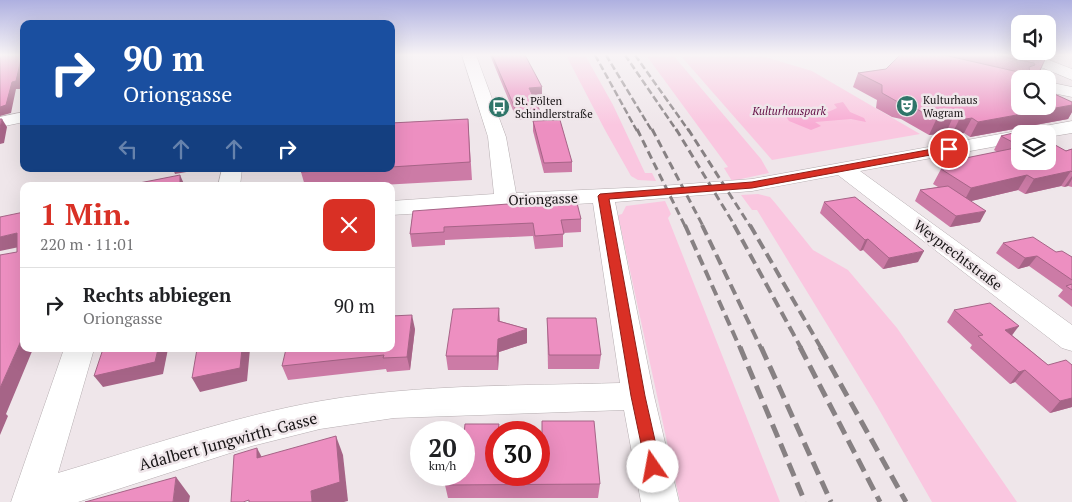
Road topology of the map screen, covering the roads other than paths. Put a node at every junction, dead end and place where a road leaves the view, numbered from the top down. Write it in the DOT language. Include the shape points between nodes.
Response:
graph roads {
  1 [pos="477,78"];
  2 [pos="1056,89"];
  3 [pos="1072,92"];
  4 [pos="1056,104"];
  5 [pos="1064,108"];
  6 [pos="20,119"];
  7 [pos="0,122"];
  8 [pos="1011,138"];
  9 [pos="844,169"];
  10 [pos="603,196"];
  11 [pos="506,200"];
  12 [pos="395,208"];
  13 [pos="1072,340"];
  14 [pos="78,352"];
  15 [pos="638,396"];
  16 [pos="31,500"];
  17 [pos="660,502"];
  1 -- 11 [label="street" via="497,137"];
  2 -- 3 [label="street"];
  4 -- 5 [label="street"];
  6 -- 7 [label="street"];
  8 -- 9 [label="street, Oriongasse"];
  9 -- 10 [label="street, Oriongasse" via="752,185"];
  9 -- 13 [label="street, Weyprechtstraße"];
  10 -- 11 [label="street, Oriongasse"];
  10 -- 15 [label="street"];
  11 -- 12 [label="street, Oriongasse"];
  14 -- 16 [label="street"];
  15 -- 16 [label="street, Adalbert Jungwirth-Gasse" via="394,404 320,416 252,431"];
  15 -- 17 [label="street"];
}
